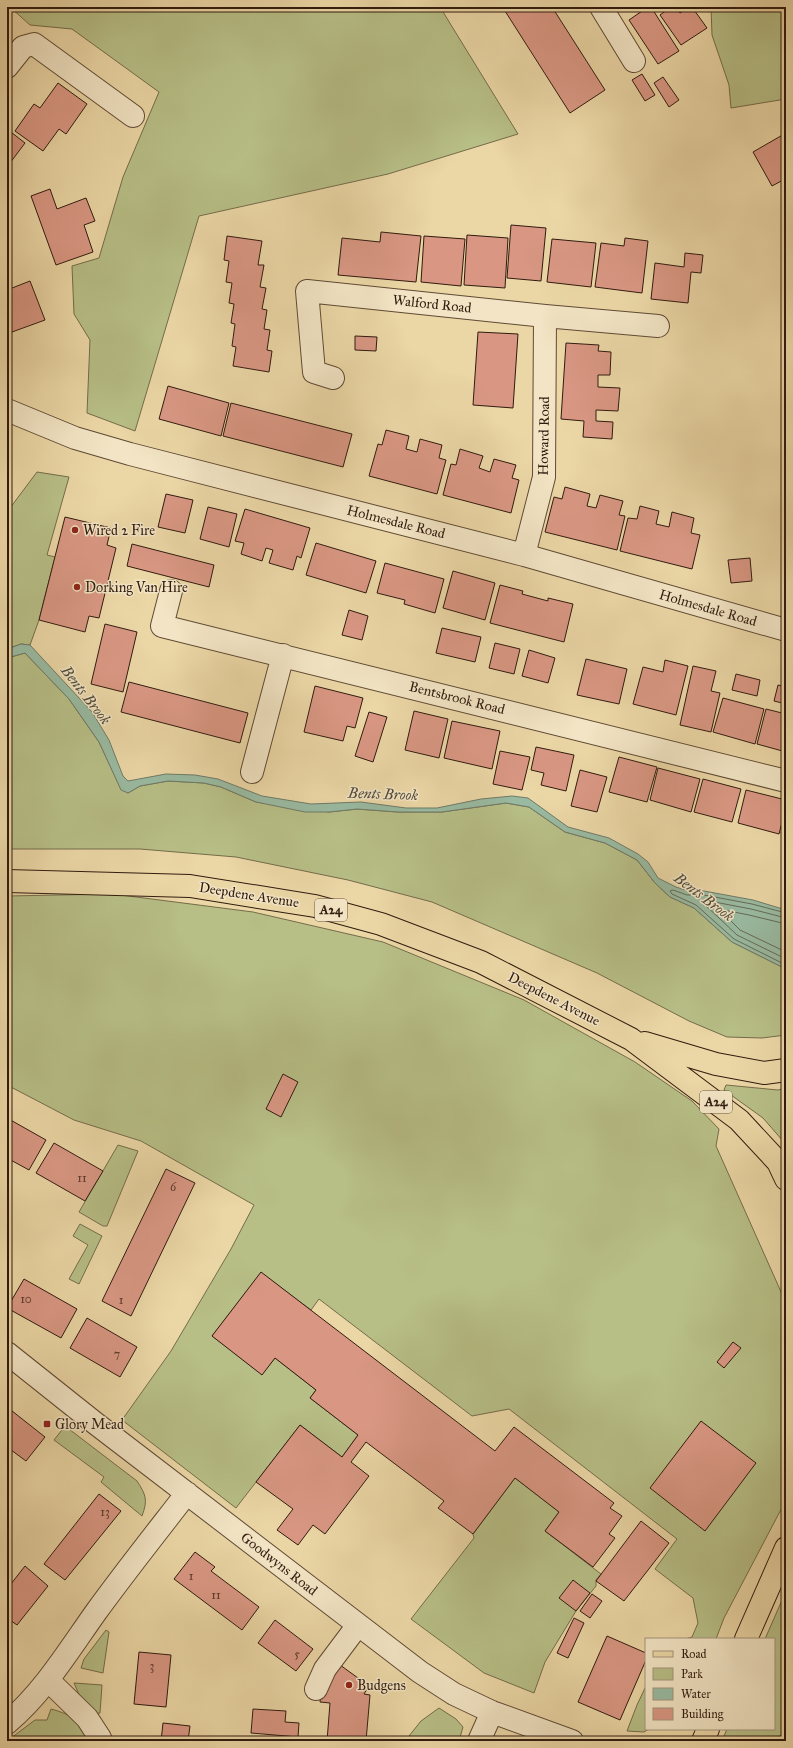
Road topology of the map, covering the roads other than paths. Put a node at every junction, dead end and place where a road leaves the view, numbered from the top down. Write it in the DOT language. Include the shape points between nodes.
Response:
graph roads {
  1 [pos="601,7"];
  2 [pos="634,61"];
  3 [pos="7,67"];
  4 [pos="133,116"];
  5 [pos="545,316"];
  6 [pos="658,326"];
  7 [pos="333,378"];
  8 [pos="7,410"];
  9 [pos="524,555"];
  10 [pos="171,591"];
  11 [pos="786,630"];
  12 [pos="283,655"];
  13 [pos="252,772"];
  14 [pos="786,781"];
  15 [pos="7,881"];
  16 [pos="631,1039"];
  17 [pos="786,1070"];
  18 [pos="786,1179"];
  19 [pos="7,1353"];
  20 [pos="187,1493"];
  21 [pos="786,1548"];
  22 [pos="358,1625"];
  23 [pos="746,1638"];
  24 [pos="48,1680"];
  25 [pos="316,1689"];
  26 [pos="492,1712"];
  27 [pos="7,1723"];
  28 [pos="708,1730"];
  29 [pos="100,1741"];
  30 [pos="479,1741"];
  31 [pos="572,1741"];
  32 [pos="703,1741"];
  1 -- 2 [label="street"];
  3 -- 4 [label="street" via="23,47 34,44"];
  5 -- 6 [label="street, Walford Road"];
  5 -- 7 [label="street, Walford Road" via="307,291 314,372"];
  5 -- 9 [label="street, Howard Road" via="544,477"];
  8 -- 9 [label="street, Holmesdale Road" via="75,438 130,454"];
  9 -- 11 [label="street, Holmesdale Road"];
  10 -- 12 [label="street, Bentsbrook Road" via="162,626"];
  12 -- 13 [label="street"];
  12 -- 14 [label="street, Bentsbrook Road"];
  15 -- 16 [label="main road, Deepdene Avenue / A24" via="190,886 315,906 382,924 481,962"];
  16 -- 17 [label="main road, Deepdene Avenue / A24" via="716,1064 764,1073"];
  16 -- 18 [label="main road, Deepdene Avenue / A24" via="740,1120 778,1162"];
  19 -- 20 [label="street, Goodwyns Road"];
  20 -- 22 [label="street, Goodwyns Road"];
  20 -- 24 [label="street"];
  21 -- 23 [label="main road"];
  22 -- 25 [label="street" via="325,1669"];
  22 -- 26 [label="street, Goodwyns Road" via="420,1672 454,1694"];
  24 -- 27 [label="street" via="24,1710"];
  24 -- 29 [label="street" via="87,1718"];
  26 -- 30 [label="street"];
  26 -- 31 [label="street, Goodwyns Road"];
  28 -- 32 [label="main road"];
}
